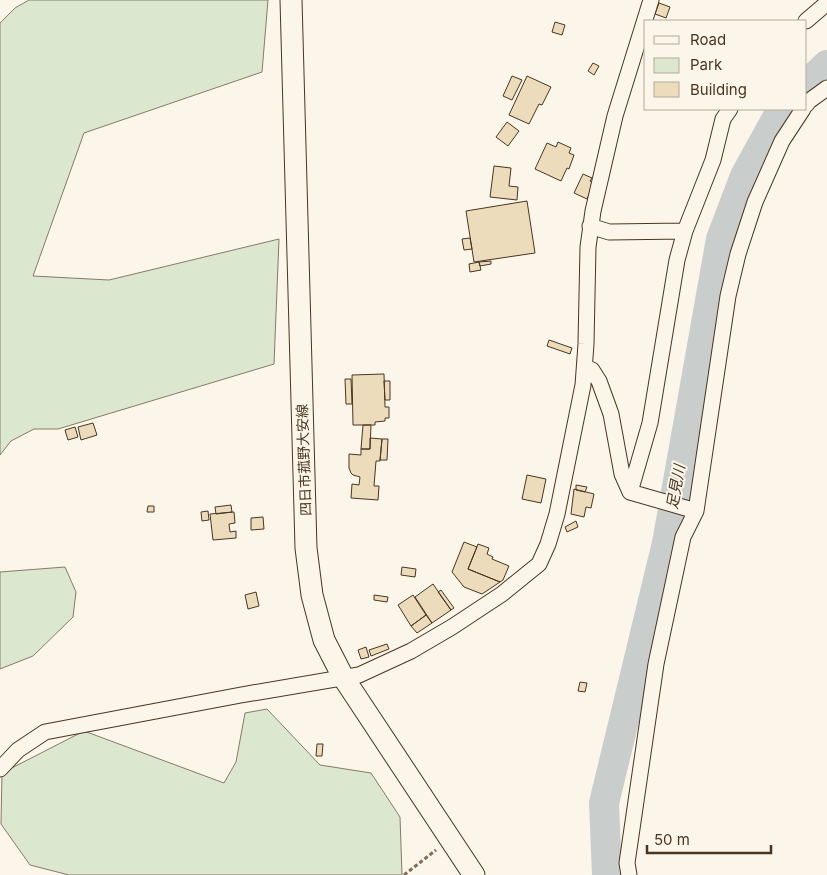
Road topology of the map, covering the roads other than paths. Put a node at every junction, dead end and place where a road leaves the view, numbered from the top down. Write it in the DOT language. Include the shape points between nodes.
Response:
graph roads {
  1 [pos="291,0"];
  2 [pos="651,0"];
  3 [pos="827,3"];
  4 [pos="645,20"];
  5 [pos="807,20"];
  6 [pos="644,23"];
  7 [pos="827,88"];
  8 [pos="807,103"];
  9 [pos="729,110"];
  10 [pos="803,110"];
  11 [pos="590,226"];
  12 [pos="684,231"];
  13 [pos="585,367"];
  14 [pos="630,492"];
  15 [pos="696,511"];
  16 [pos="343,677"];
  17 [pos="0,769"];
  18 [pos="474,875"];
  19 [pos="629,875"];
  1 -- 16 [label="main road, 四日市菰野大安線" via="306,548 312,595 324,640"];
  2 -- 4 [label="street"];
  3 -- 5 [label="street"];
  6 -- 11 [label="street" via="615,116"];
  7 -- 8 [label="street"];
  9 -- 12 [label="street"];
  10 -- 15 [label="street" via="782,141 755,202 738,254 728,296"];
  11 -- 12 [label="street" via="609,232"];
  11 -- 13 [label="street"];
  12 -- 14 [label="street" via="650,423"];
  13 -- 14 [label="street" via="592,370 599,381 611,414 622,474"];
  13 -- 16 [label="street" via="562,495 539,564 502,594 411,651 358,675"];
  14 -- 15 [label="street"];
  15 -- 19 [label="street" via="683,537 656,664 628,863"];
  16 -- 17 [label="street" via="45,732 18,750"];
  16 -- 18 [label="main road, 四日市菰野大安線"];
}
